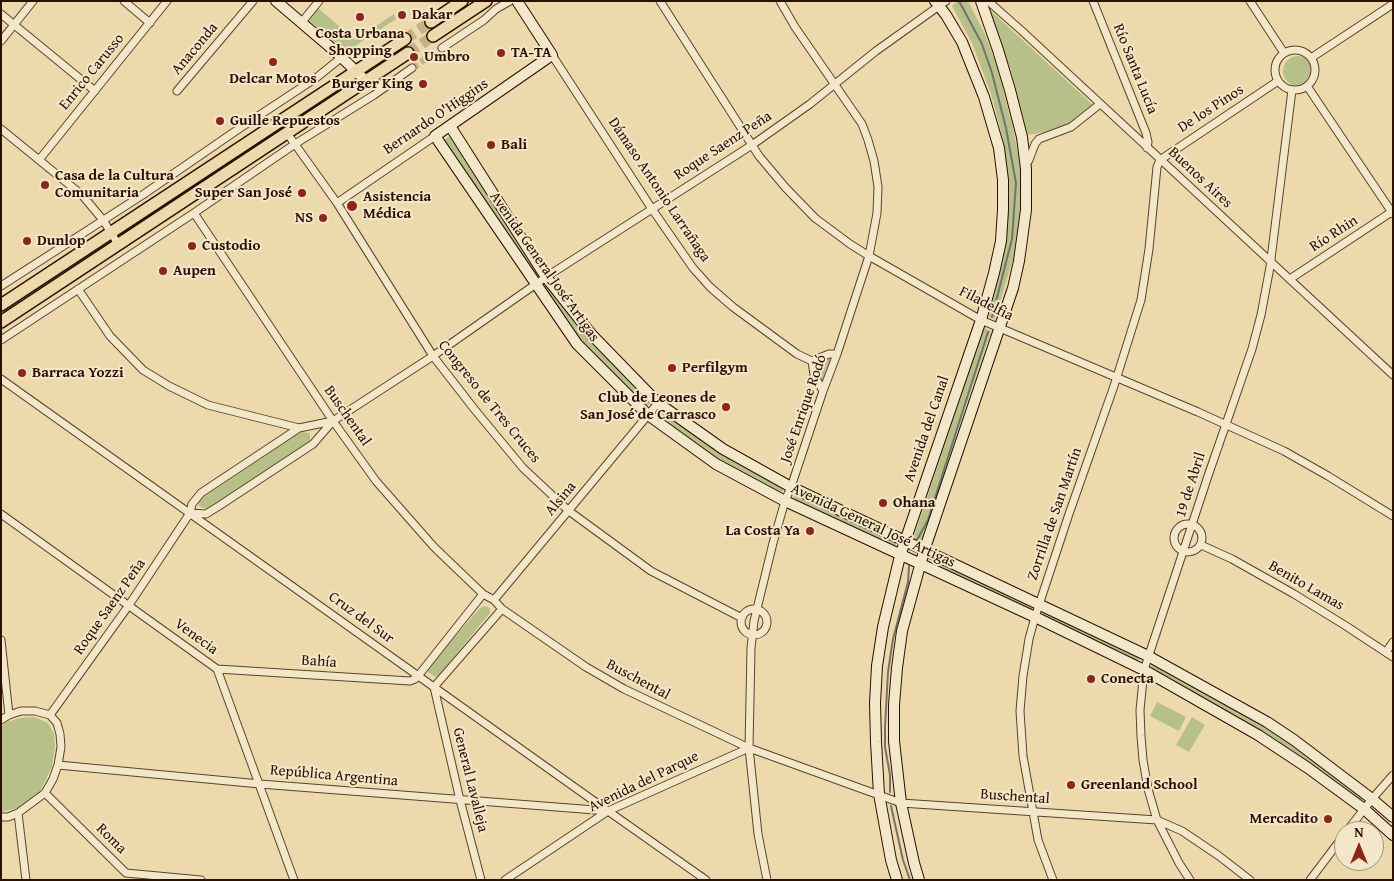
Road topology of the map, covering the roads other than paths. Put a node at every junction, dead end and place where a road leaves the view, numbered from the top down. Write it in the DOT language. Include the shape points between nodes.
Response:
graph roads {
  1 [pos="34,1"];
  2 [pos="124,1"];
  3 [pos="167,1"];
  4 [pos="253,1"];
  5 [pos="276,1"];
  6 [pos="319,1"];
  7 [pos="462,1"];
  8 [pos="486,1"];
  9 [pos="510,1"];
  10 [pos="517,1"];
  11 [pos="660,1"];
  12 [pos="780,1"];
  13 [pos="981,1"];
  14 [pos="988,1"];
  15 [pos="1093,1"];
  16 [pos="1250,1"];
  17 [pos="940,3"];
  18 [pos="1393,4"];
  19 [pos="1,14"];
  20 [pos="302,22"];
  21 [pos="431,22"];
  22 [pos="150,23"];
  23 [pos="14,25"];
  24 [pos="433,36"];
  25 [pos="405,39"];
  26 [pos="1,41"];
  27 [pos="442,48"];
  28 [pos="408,53"];
  29 [pos="1284,53"];
  30 [pos="552,55"];
  31 [pos="342,57"];
  32 [pos="1312,58"];
  33 [pos="412,68"];
  34 [pos="356,71"];
  35 [pos="400,77"];
  36 [pos="366,81"];
  37 [pos="1278,81"];
  38 [pos="835,83"];
  39 [pos="1307,86"];
  40 [pos="94,90"];
  41 [pos="1292,90"];
  42 [pos="177,91"];
  43 [pos="1100,104"];
  44 [pos="450,126"];
  45 [pos="1,129"];
  46 [pos="287,133"];
  47 [pos="435,136"];
  48 [pos="295,144"];
  49 [pos="752,144"];
  50 [pos="1147,148"];
  51 [pos="39,160"];
  52 [pos="1160,160"];
  53 [pos="1026,166"];
  54 [pos="144,194"];
  55 [pos="158,202"];
  56 [pos="337,203"];
  57 [pos="652,209"];
  58 [pos="194,213"];
  59 [pos="1392,213"];
  60 [pos="103,220"];
  61 [pos="111,233"];
  62 [pos="118,244"];
  63 [pos="868,256"];
  64 [pos="1270,260"];
  65 [pos="546,277"];
  66 [pos="1290,279"];
  67 [pos="536,284"];
  68 [pos="1,286"];
  69 [pos="78,289"];
  70 [pos="1,305"];
  71 [pos="981,320"];
  72 [pos="1,322"];
  73 [pos="999,328"];
  74 [pos="1,340"];
  75 [pos="837,354"];
  76 [pos="433,356"];
  77 [pos="812,361"];
  78 [pos="1393,375"];
  79 [pos="1117,378"];
  80 [pos="1,379"];
  81 [pos="823,391"];
  82 [pos="658,403"];
  83 [pos="648,415"];
  84 [pos="333,421"];
  85 [pos="1226,425"];
  86 [pos="299,428"];
  87 [pos="791,487"];
  88 [pos="785,501"];
  89 [pos="569,511"];
  90 [pos="190,513"];
  91 [pos="1,514"];
  92 [pos="1393,516"];
  93 [pos="1192,524"];
  94 [pos="905,542"];
  95 [pos="1201,545"];
  96 [pos="924,551"];
  97 [pos="1184,552"];
  98 [pos="900,556"];
  99 [pos="919,564"];
  100 [pos="484,594"];
  101 [pos="494,600"];
  102 [pos="1039,604"];
  103 [pos="129,605"];
  104 [pos="502,609"];
  105 [pos="757,610"];
  106 [pos="742,618"];
  107 [pos="1035,618"];
  108 [pos="752,635"];
  109 [pos="1,640"];
  110 [pos="1393,642"];
  111 [pos="1386,652"];
  112 [pos="1148,656"];
  113 [pos="1393,657"];
  114 [pos="217,669"];
  115 [pos="1144,670"];
  116 [pos="418,676"];
  117 [pos="434,687"];
  118 [pos="9,715"];
  119 [pos="50,715"];
  120 [pos="1,720"];
  121 [pos="748,748"];
  122 [pos="58,765"];
  123 [pos="1393,775"];
  124 [pos="260,784"];
  125 [pos="45,793"];
  126 [pos="879,794"];
  127 [pos="1372,799"];
  128 [pos="460,800"];
  129 [pos="902,803"];
  130 [pos="1364,809"];
  131 [pos="608,811"];
  132 [pos="1032,812"];
  133 [pos="18,813"];
  134 [pos="1393,817"];
  135 [pos="1,818"];
  136 [pos="1157,820"];
  137 [pos="1355,821"];
  138 [pos="1393,835"];
  139 [pos="1334,849"];
  140 [pos="127,876"];
  141 [pos="26,880"];
  142 [pos="201,880"];
  143 [pos="294,880"];
  144 [pos="481,880"];
  145 [pos="505,880"];
  146 [pos="706,880"];
  147 [pos="767,880"];
  148 [pos="897,880"];
  149 [pos="919,880"];
  150 [pos="1053,880"];
  151 [pos="1190,880"];
  152 [pos="1250,880"];
  153 [pos="1310,880"];
  1 -- 23 [label="street"];
  2 -- 22 [label="street"];
  3 -- 22 [label="street, Enrico Carusso"];
  4 -- 42 [label="street, Anaconda"];
  5 -- 20 [label="street"];
  6 -- 20 [label="street"];
  7 -- 21 [label="main road"];
  8 -- 24 [label="main road"];
  9 -- 27 [label="street"];
  10 -- 30 [label="street, Dámaso Antonio Larrañaga"];
  11 -- 49 [label="street, Filadelfia"];
  12 -- 38 [label="street, José Enrique Rodó"];
  13 -- 53 [label="street" via="1010,90"];
  14 -- 43 [label="street, Buenos Aires"];
  15 -- 50 [label="street, Río Santa Lucía" via="1146,133"];
  16 -- 29 [label="street"];
  17 -- 38 [label="street, Roque Saenz Peña"];
  17 -- 71 [label="street, Avenida del Canal" via="962,42 984,97 999,148 1003,180 1001,242"];
  18 -- 32 [label="street"];
  19 -- 23 [label="street"];
  20 -- 31 [label="street"];
  22 -- 40 [label="street, Enrico Carusso"];
  23 -- 26 [label="street"];
  23 -- 40 [label="street"];
  25 -- 34 [label="main road"];
  28 -- 36 [label="main road"];
  29 -- 32 [label="street" via="1302,51"];
  29 -- 37 [label="street" via="1276,63"];
  30 -- 44 [label="street, Bernardo O'Higgins"];
  30 -- 57 [label="street, Dámaso Antonio Larrañaga"];
  31 -- 34 [label="street"];
  31 -- 54 [label="street"];
  32 -- 39 [label="street" via="1314,76"];
  33 -- 35 [label="street"];
  34 -- 36 [label="street"];
  34 -- 55 [label="main road"];
  35 -- 36 [label="street" via="378,86"];
  35 -- 48 [label="street"];
  36 -- 46 [label="main road"];
  37 -- 41 [label="street"];
  37 -- 52 [label="street, De los Pinos"];
  38 -- 49 [label="street, Roque Saenz Peña"];
  38 -- 63 [label="street, José Enrique Rodó" via="862,124 874,161 877,213"];
  39 -- 41 [label="street"];
  39 -- 59 [label="street"];
  40 -- 51 [label="street, Enrico Carusso"];
  41 -- 64 [label="street, 19 de Abril"];
  43 -- 50 [label="street, Buenos Aires"];
  43 -- 53 [label="street" via="1070,127 1038,139"];
  44 -- 47 [label="street, Bernardo O'Higgins"];
  44 -- 65 [label="street, Avenida General José Artigas"];
  45 -- 51 [label="street"];
  46 -- 48 [label="street, Congreso de Tres Cruces"];
  46 -- 62 [label="main road"];
  47 -- 56 [label="street, Bernardo O'Higgins"];
  47 -- 67 [label="street, Avenida General José Artigas"];
  48 -- 56 [label="street, Congreso de Tres Cruces"];
  48 -- 58 [label="street"];
  49 -- 57 [label="street, Roque Saenz Peña"];
  49 -- 63 [label="street, Filadelfia" via="785,187 815,218"];
  50 -- 52 [label="street, Buenos Aires"];
  51 -- 60 [label="street" via="82,195"];
  52 -- 64 [label="street, Buenos Aires"];
  52 -- 79 [label="street, Zorrilla de San Martín" via="1141,300"];
  53 -- 73 [label="street" via="1026,210 1019,261"];
  54 -- 55 [label="street"];
  54 -- 60 [label="street"];
  55 -- 61 [label="main road"];
  56 -- 76 [label="street, Congreso de Tres Cruces"];
  57 -- 65 [label="street, Roque Saenz Peña"];
  57 -- 77 [label="street, Dámaso Antonio Larrañaga" via="710,288 768,334"];
  58 -- 69 [label="street"];
  58 -- 84 [label="street, Buschental"];
  59 -- 66 [label="street, Río Rhin"];
  60 -- 61 [label="street"];
  60 -- 68 [label="street"];
  61 -- 62 [label="street"];
  61 -- 70 [label="main road"];
  62 -- 72 [label="main road"];
  63 -- 71 [label="street, Filadelfia"];
  63 -- 75 [label="street, José Enrique Rodó"];
  64 -- 66 [label="street, Buenos Aires"];
  64 -- 85 [label="street, 19 de Abril" via="1259,324"];
  65 -- 67 [label="street, Roque Saenz Peña"];
  65 -- 82 [label="street, Avenida General José Artigas" via="592,335"];
  66 -- 78 [label="street, Buenos Aires"];
  67 -- 76 [label="street, Roque Saenz Peña"];
  67 -- 83 [label="street, Avenida General José Artigas" via="577,344"];
  69 -- 74 [label="street"];
  69 -- 86 [label="street" via="110,336 143,370 208,405"];
  71 -- 73 [label="street, Filadelfia"];
  71 -- 94 [label="street, Avenida del Canal"];
  73 -- 79 [label="street, Filadelfia"];
  73 -- 96 [label="street"];
  75 -- 77 [label="street"];
  75 -- 81 [label="street, José Enrique Rodó"];
  76 -- 84 [label="street, Roque Saenz Peña"];
  76 -- 89 [label="street, Congreso de Tres Cruces" via="523,468"];
  77 -- 81 [label="street" via="814,375"];
  79 -- 85 [label="street, Filadelfia"];
  79 -- 102 [label="street, Zorrilla de San Martín"];
  80 -- 90 [label="street, Cruz del Sur"];
  81 -- 87 [label="street, José Enrique Rodó"];
  82 -- 83 [label="street, Alsina"];
  82 -- 87 [label="street, Avenida General José Artigas" via="722,449"];
  83 -- 88 [label="street, Avenida General José Artigas" via="716,464"];
  83 -- 89 [label="street, Alsina"];
  84 -- 86 [label="street, Roque Saenz Peña"];
  84 -- 90 [label="street, Roque Saenz Peña" via="313,444 219,506 206,514"];
  84 -- 100 [label="street, Buschental" via="376,481 434,547"];
  85 -- 92 [label="street, Filadelfia" via="1284,451"];
  85 -- 93 [label="street, 19 de Abril"];
  86 -- 90 [label="street, Roque Saenz Peña" via="201,493 192,504"];
  87 -- 88 [label="street, José Enrique Rodó"];
  87 -- 94 [label="street, Avenida General José Artigas"];
  88 -- 98 [label="street, Avenida General José Artigas"];
  88 -- 105 [label="street, José Enrique Rodó"];
  89 -- 101 [label="street, Alsina"];
  89 -- 106 [label="street, Congreso de Tres Cruces" via="651,571"];
  90 -- 103 [label="street, Roque Saenz Peña"];
  90 -- 116 [label="street, Cruz del Sur"];
  91 -- 103 [label="street, Venecia"];
  93 -- 95 [label="street" via="1202,533"];
  93 -- 97 [label="street, 19 de Abril"];
  93 -- 97 [label="street" via="1183,525 1174,534 1174,543"];
  94 -- 96 [label="street, Avenida General José Artigas"];
  94 -- 98 [label="street, Avenida del Canal"];
  95 -- 97 [label="street" via="1194,552"];
  95 -- 111 [label="street, Benito Lamas" via="1294,594"];
  96 -- 99 [label="street"];
  96 -- 102 [label="street, Avenida General José Artigas"];
  97 -- 112 [label="street, 19 de Abril"];
  98 -- 99 [label="street, Avenida General José Artigas"];
  98 -- 126 [label="street, Avenida del Canal" via="883,627 878,666 875,703"];
  99 -- 107 [label="street, Avenida General José Artigas"];
  99 -- 129 [label="street" via="902,631 894,705 894,741"];
  100 -- 101 [label="street, Buschental"];
  100 -- 116 [label="street"];
  101 -- 104 [label="street, Buschental"];
  102 -- 107 [label="street, Zorrilla de San Martín"];
  102 -- 112 [label="street, Avenida General José Artigas"];
  103 -- 114 [label="street, Venecia"];
  103 -- 119 [label="street, Roque Saenz Peña"];
  104 -- 117 [label="street"];
  104 -- 121 [label="street, Buschental" via="624,689"];
  105 -- 106 [label="street" via="748,611"];
  105 -- 108 [label="street, José Enrique Rodó"];
  105 -- 108 [label="street" via="764,616 766,625 761,633"];
  106 -- 108 [label="street" via="742,627"];
  107 -- 115 [label="street, Avenida General José Artigas"];
  107 -- 132 [label="street, Zorrilla de San Martín" via="1023,676 1020,711"];
  108 -- 121 [label="street, José Enrique Rodó"];
  109 -- 118 [label="street"];
  110 -- 111 [label="street"];
  111 -- 113 [label="street, Benito Lamas"];
  112 -- 115 [label="street, 19 de Abril"];
  112 -- 127 [label="street, Avenida General José Artigas" via="1267,722"];
  114 -- 116 [label="street, Bahía" via="402,681"];
  114 -- 124 [label="street, Venecia"];
  115 -- 130 [label="street, Avenida General José Artigas" via="1258,735"];
  115 -- 136 [label="street, 19 de Abril" via="1140,710 1143,760"];
  116 -- 117 [label="street, Cruz del Sur"];
  117 -- 128 [label="street, General Lavalleja"];
  117 -- 131 [label="street, Cruz del Sur"];
  118 -- 119 [label="street" via="35,711"];
  118 -- 120 [label="street"];
  119 -- 122 [label="street" via="60,734"];
  121 -- 126 [label="street, Buschental"];
  121 -- 131 [label="street, Avenida del Parque"];
  121 -- 147 [label="street, José Enrique Rodó"];
  122 -- 124 [label="street, República Argentina"];
  122 -- 125 [label="street"];
  123 -- 127 [label="street"];
  124 -- 128 [label="street, República Argentina"];
  124 -- 143 [label="street, Venecia"];
  125 -- 133 [label="street"];
  125 -- 140 [label="street, Roma"];
  126 -- 129 [label="street, Buschental"];
  126 -- 148 [label="street, Avenida del Canal"];
  127 -- 130 [label="street"];
  127 -- 134 [label="street, Avenida General José Artigas"];
  128 -- 131 [label="street, República Argentina"];
  128 -- 144 [label="street, General Lavalleja"];
  129 -- 132 [label="street, Buschental"];
  129 -- 149 [label="street"];
  130 -- 137 [label="street"];
  130 -- 138 [label="street, Avenida General José Artigas"];
  131 -- 145 [label="street, Avenida del Parque"];
  131 -- 146 [label="street, Cruz del Sur"];
  132 -- 136 [label="street, Buschental"];
  132 -- 150 [label="street, Zorrilla de San Martín" via="1038,840"];
  133 -- 135 [label="street"];
  133 -- 141 [label="street"];
  136 -- 151 [label="street, 19 de Abril"];
  136 -- 152 [label="street, Buschental" via="1182,831"];
  139 -- 153 [label="street"];
  140 -- 142 [label="street, Roma"];
}
